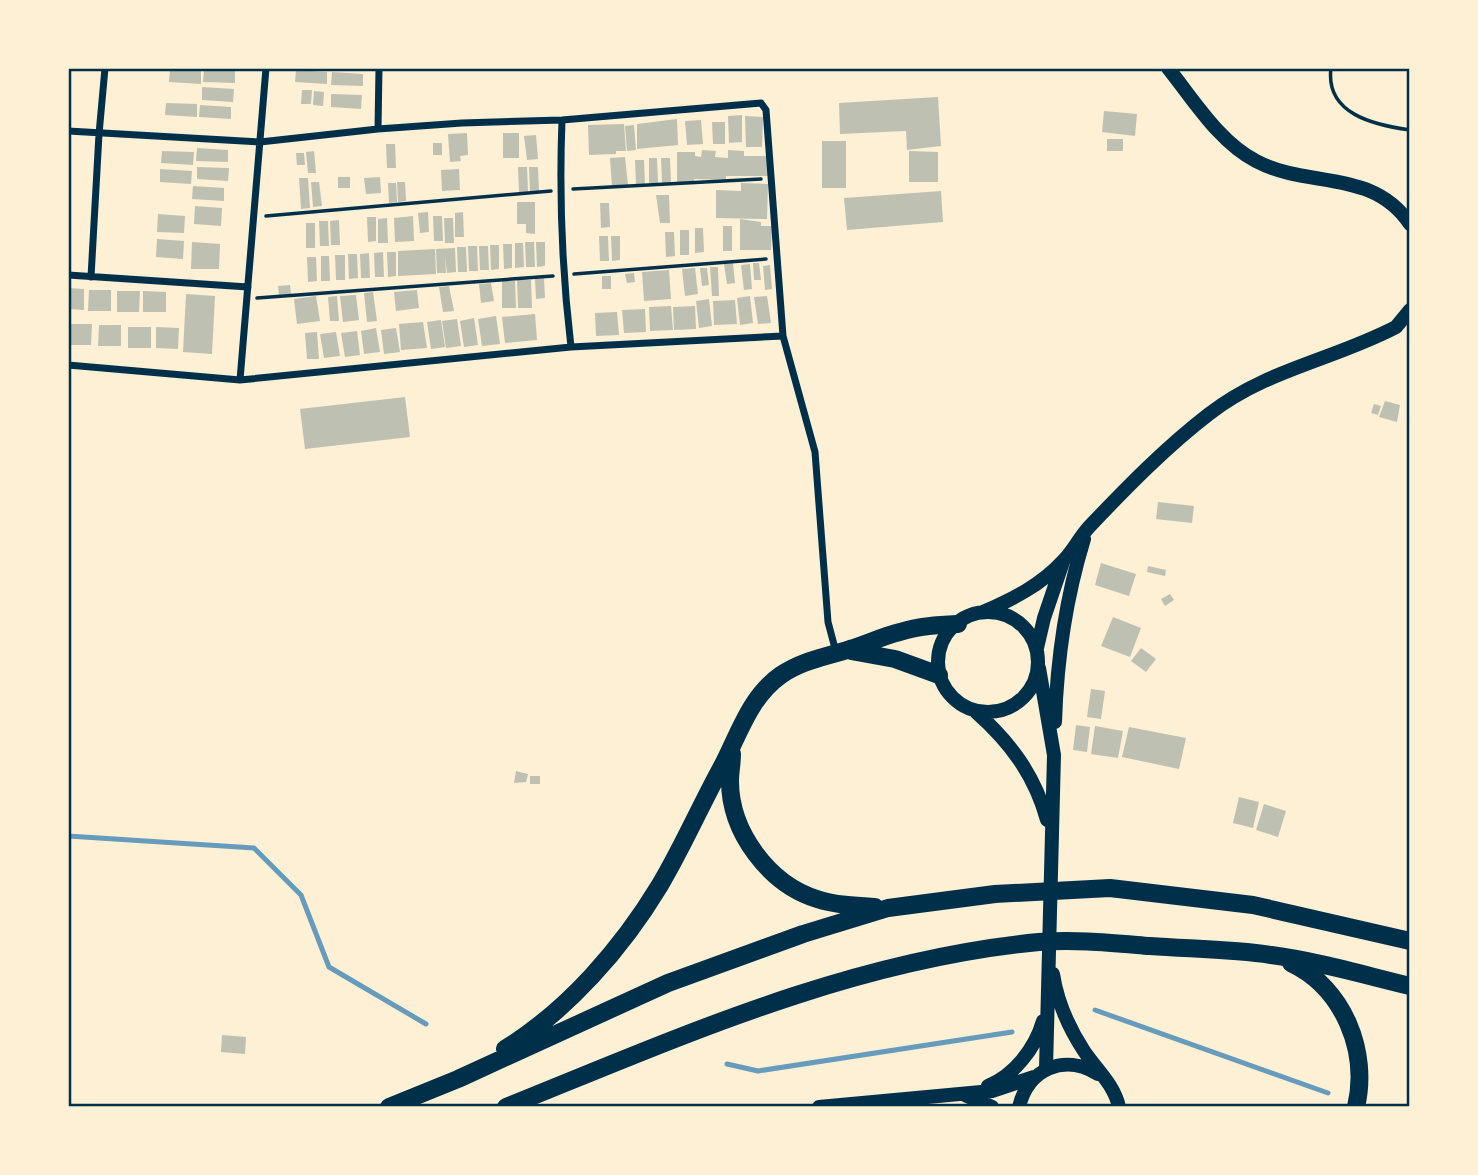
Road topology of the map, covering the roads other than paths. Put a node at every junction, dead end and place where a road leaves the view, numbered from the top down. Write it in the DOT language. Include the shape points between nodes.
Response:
graph roads {
  1 [pos="105,68"];
  2 [pos="266,68"];
  3 [pos="379,68"];
  4 [pos="1168,68"];
  5 [pos="562,120"];
  6 [pos="378,129"];
  7 [pos="68,131"];
  8 [pos="99,134"];
  9 [pos="260,142"];
  10 [pos="1410,224"];
  11 [pos="68,275"];
  12 [pos="91,276"];
  13 [pos="248,287"];
  14 [pos="1410,310"];
  15 [pos="1403,329"];
  16 [pos="783,336"];
  17 [pos="571,346"];
  18 [pos="68,365"];
  19 [pos="240,380"];
  20 [pos="1087,529"];
  21 [pos="1063,561"];
  22 [pos="983,612"];
  23 [pos="958,624"];
  24 [pos="1037,648"];
  25 [pos="842,651"];
  26 [pos="1039,668"];
  27 [pos="939,675"];
  28 [pos="976,712"];
  29 [pos="733,747"];
  30 [pos="1054,755"];
  31 [pos="1052,835"];
  32 [pos="888,908"];
  33 [pos="1410,941"];
  34 [pos="1049,951"];
  35 [pos="1272,955"];
  36 [pos="1410,986"];
  37 [pos="1046,1009"];
  38 [pos="1040,1073"];
  39 [pos="1105,1078"];
  40 [pos="458,1079"];
  41 [pos="963,1093"];
  42 [pos="389,1107"];
  43 [pos="506,1107"];
  44 [pos="819,1107"];
  45 [pos="992,1107"];
  46 [pos="1019,1107"];
  47 [pos="1119,1107"];
  48 [pos="1356,1107"];
  1 -- 8 [label="street"];
  2 -- 9 [label="street"];
  3 -- 6 [label="street"];
  4 -- 10 [label="main road" via="1213,123 1252,159 1272,169 1369,189 1399,209"];
  5 -- 6 [label="street"];
  5 -- 16 [label="street" via="761,103 766,110"];
  5 -- 17 [label="street" via="559,190"];
  6 -- 9 [label="street"];
  7 -- 8 [label="street"];
  8 -- 9 [label="street"];
  8 -- 12 [label="street"];
  9 -- 13 [label="street"];
  11 -- 12 [label="street"];
  12 -- 13 [label="street"];
  13 -- 19 [label="street"];
  14 -- 15 [label="main road"];
  15 -- 20 [label="main road" via="1296,366 1242,392 1160,457"];
  16 -- 17 [label="street"];
  16 -- 25 [label="street" via="815,452 828,622"];
  17 -- 19 [label="street"];
  18 -- 19 [label="street"];
  20 -- 21 [label="main road"];
  20 -- 30 [label="main road" via="1070,584 1060,640"];
  21 -- 22 [label="main road" via="1012,600"];
  21 -- 24 [label="main road"];
  22 -- 23 [label="main road"];
  22 -- 24 [label="main road" via="1016,621"];
  23 -- 25 [label="highway" via="901,631"];
  23 -- 27 [label="main road" via="945,636"];
  24 -- 26 [label="main road"];
  25 -- 27 [label="highway" via="895,659"];
  25 -- 29 [label="highway" via="807,660 780,676 758,697"];
  26 -- 28 [label="main road" via="1032,688 1018,703 998,712"];
  26 -- 30 [label="main road"];
  27 -- 28 [label="main road" via="947,691"];
  28 -- 31 [label="main road" via="1017,754 1032,779"];
  29 -- 32 [label="highway" via="730,783 734,807 754,853 782,881 816,899"];
  29 -- 40 [label="highway" via="660,884 620,943 572,996 518,1041"];
  30 -- 31 [label="main road"];
  31 -- 34 [label="main road"];
  32 -- 33 [label="highway" via="995,894 1110,888 1253,905"];
  32 -- 40 [label="highway" via="668,984"];
  34 -- 37 [label="main road"];
  34 -- 39 [label="main road" via="1067,1019"];
  35 -- 36 [label="highway"];
  35 -- 43 [label="highway" via="1041,942 908,963 737,1013"];
  35 -- 48 [label="highway" via="1322,985 1340,1007 1360,1062"];
  37 -- 38 [label="main road"];
  37 -- 41 [label="main road" via="1040,1032 1020,1062 992,1084"];
  38 -- 39 [label="main road" via="1066,1064 1087,1067"];
  38 -- 41 [label="main road" via="992,1091"];
  38 -- 46 [label="main road" via="1022,1094"];
  39 -- 47 [label="main road"];
  40 -- 42 [label="highway"];
  41 -- 44 [label="main road"];
  41 -- 45 [label="main road"];
}
